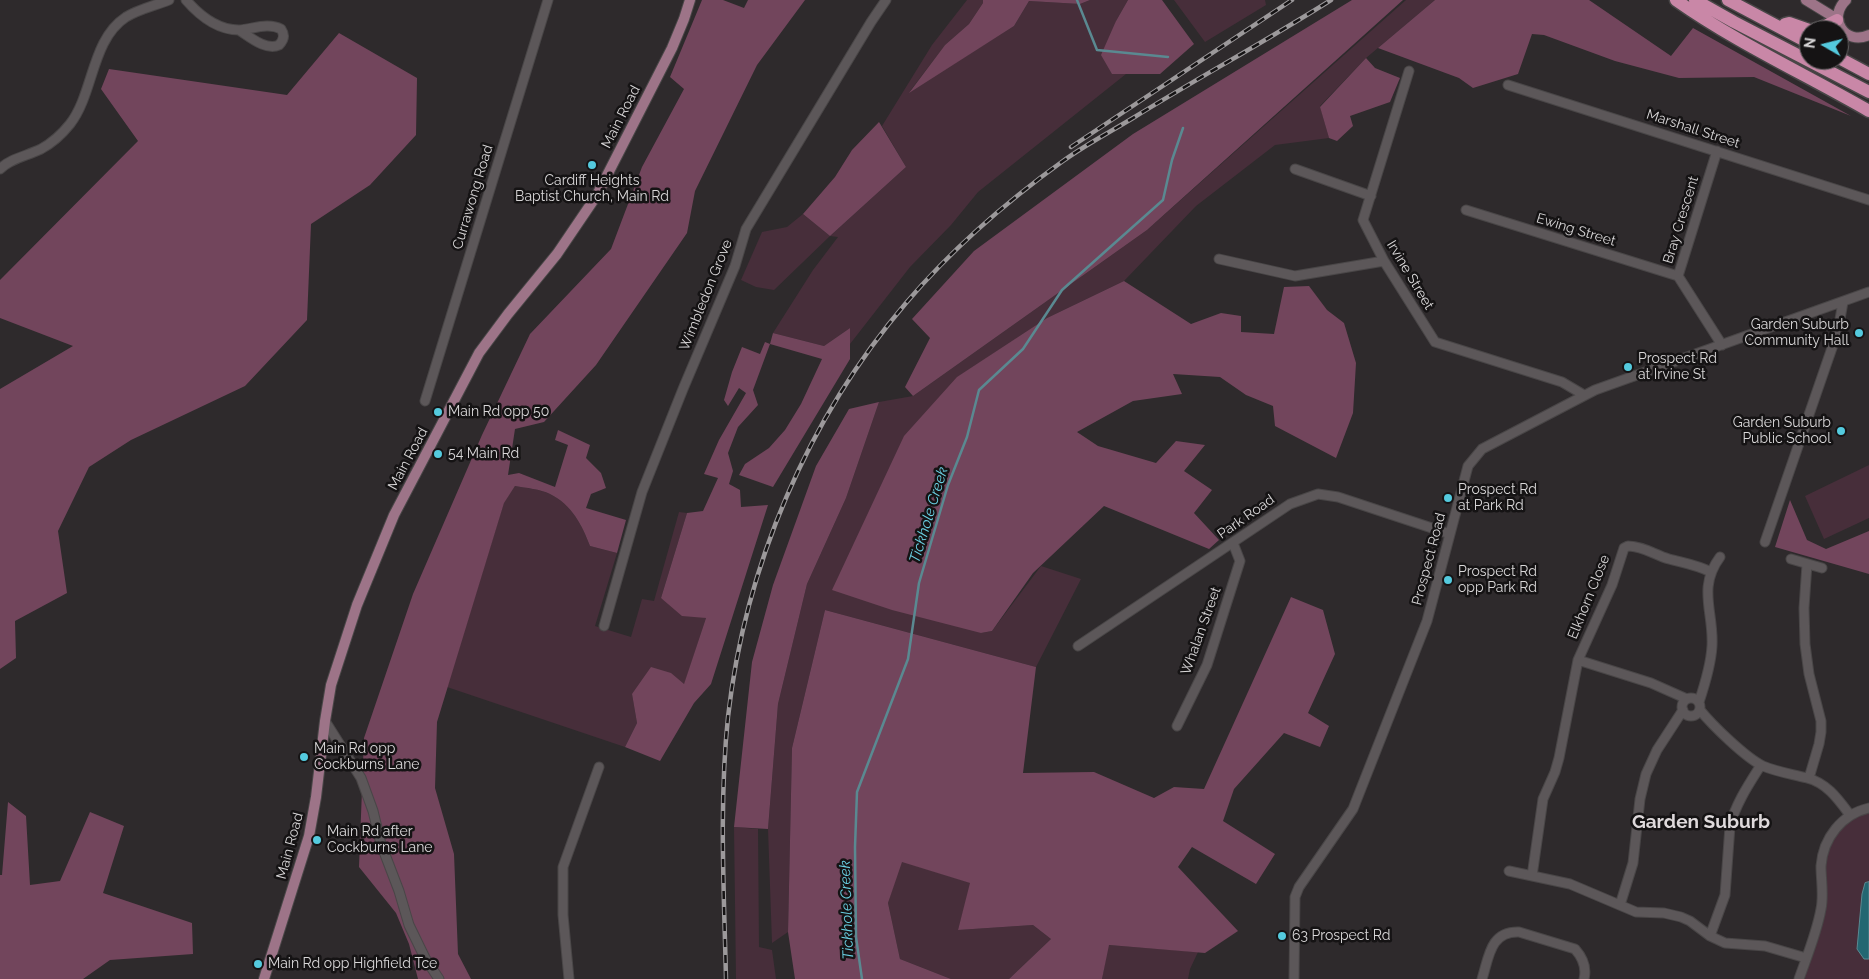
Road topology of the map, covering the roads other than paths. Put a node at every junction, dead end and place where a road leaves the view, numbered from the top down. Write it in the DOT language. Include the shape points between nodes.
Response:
graph roads {
  1 [pos="168,0"];
  2 [pos="186,0"];
  3 [pos="548,0"];
  4 [pos="690,0"];
  5 [pos="886,0"];
  6 [pos="1676,0"];
  7 [pos="1695,0"];
  8 [pos="1728,0"];
  9 [pos="1806,0"];
  10 [pos="1846,0"];
  11 [pos="1837,19"];
  12 [pos="1777,26"];
  13 [pos="1799,26"];
  14 [pos="239,30"];
  15 [pos="1869,36"];
  16 [pos="1799,38"];
  17 [pos="1849,63"];
  18 [pos="1409,70"];
  19 [pos="1869,74"];
  20 [pos="1508,85"];
  21 [pos="1869,92"];
  22 [pos="1869,111"];
  23 [pos="1717,151"];
  24 [pos="0,169"];
  25 [pos="1294,169"];
  26 [pos="1371,196"];
  27 [pos="1869,200"];
  28 [pos="1466,210"];
  29 [pos="1219,258"];
  30 [pos="1384,261"];
  31 [pos="1678,276"];
  32 [pos="1869,292"];
  33 [pos="1843,302"];
  34 [pos="1722,345"];
  35 [pos="1584,395"];
  36 [pos="425,401"];
  37 [pos="1450,534"];
  38 [pos="1765,542"];
  39 [pos="1232,544"];
  40 [pos="1720,557"];
  41 [pos="1792,559"];
  42 [pos="1807,564"];
  43 [pos="1822,568"];
  44 [pos="1711,572"];
  45 [pos="604,626"];
  46 [pos="1078,646"];
  47 [pos="1578,660"];
  48 [pos="1691,706"];
  49 [pos="324,721"];
  50 [pos="1176,726"];
  51 [pos="1761,765"];
  52 [pos="599,767"];
  53 [pos="1809,778"];
  54 [pos="1869,808"];
  55 [pos="1850,815"];
  56 [pos="1509,872"];
  57 [pos="1532,876"];
  58 [pos="1620,905"];
  59 [pos="1710,936"];
  60 [pos="1806,958"];
  61 [pos="264,979"];
  62 [pos="439,979"];
  63 [pos="569,979"];
  64 [pos="1294,979"];
  65 [pos="1482,979"];
  66 [pos="1584,979"];
  67 [pos="1799,979"];
  1 -- 24 [label="street" via="140,10 118,23 102,48 71,123 41,149"];
  2 -- 14 [label="street" via="206,19"];
  3 -- 36 [label="street, Currawong Road"];
  4 -- 49 [label="main road, Main Road" via="672,48 597,195 557,254 479,354 394,514 357,605 331,685"];
  5 -- 45 [label="street, Wimbledon Grove" via="746,229 735,266 642,492"];
  6 -- 22 [label="highway" via="1746,45"];
  7 -- 21 [label="highway"];
  8 -- 12 [label="highway"];
  9 -- 11 [label="main road"];
  10 -- 11 [label="main road" via="1839,8"];
  11 -- 15 [label="main road" via="1848,36"];
  12 -- 13 [label="highway" via="1790,23"];
  12 -- 16 [label="highway"];
  17 -- 19 [label="highway"];
  18 -- 26 [label="street, Irvine Street"];
  20 -- 23 [label="street, Marshall Street"];
  23 -- 27 [label="street, Marshall Street"];
  23 -- 31 [label="street, Bray Crescent"];
  25 -- 26 [label="street"];
  26 -- 30 [label="street, Irvine Street" via="1363,220"];
  28 -- 31 [label="street, Ewing Street"];
  29 -- 30 [label="street" via="1295,276"];
  30 -- 35 [label="street, Irvine Street" via="1435,342 1562,382"];
  31 -- 34 [label="street, Bray Crescent"];
  32 -- 33 [label="street, Prospect Road"];
  33 -- 34 [label="street, Prospect Road"];
  33 -- 38 [label="street" via="1833,345"];
  34 -- 35 [label="street, Prospect Road"];
  35 -- 37 [label="street, Prospect Road" via="1482,449 1468,466"];
  37 -- 39 [label="street, Park Road" via="1338,497 1318,494 1290,504"];
  37 -- 64 [label="street, Prospect Road" via="1427,621 1353,809 1295,896"];
  39 -- 46 [label="street, Park Road"];
  39 -- 50 [label="street, Whalan Street" via="1240,561 1207,665"];
  40 -- 44 [label="street"];
  41 -- 42 [label="street"];
  42 -- 43 [label="street"];
  42 -- 53 [label="street" via="1805,644 1821,726"];
  44 -- 47 [label="street, Elkhorn Close" via="1640,547 1628,546 1622,552 1612,585"];
  44 -- 48 [label="street" via="1707,594 1712,644 1704,683"];
  47 -- 48 [label="street" via="1651,683"];
  47 -- 57 [label="street, Elkhorn Close" via="1555,772 1543,800"];
  48 -- 51 [label="street"];
  48 -- 58 [label="street" via="1654,755 1640,799 1633,863"];
  49 -- 61 [label="main road, Main Road" via="309,836"];
  49 -- 62 [label="street" via="361,778 409,925"];
  51 -- 53 [label="street"];
  51 -- 59 [label="street" via="1732,815 1724,895"];
  52 -- 63 [label="street" via="563,867 563,915"];
  53 -- 55 [label="street" via="1836,796"];
  54 -- 55 [label="street"];
  55 -- 60 [label="street" via="1826,843 1821,864 1822,908"];
  56 -- 57 [label="street"];
  57 -- 58 [label="street" via="1570,884"];
  58 -- 59 [label="street" via="1636,912 1681,917"];
  59 -- 60 [label="street" via="1725,943 1765,946"];
  60 -- 67 [label="street"];
  65 -- 66 [label="street" via="1496,940 1510,932 1518,932 1575,949 1586,968"];
}
